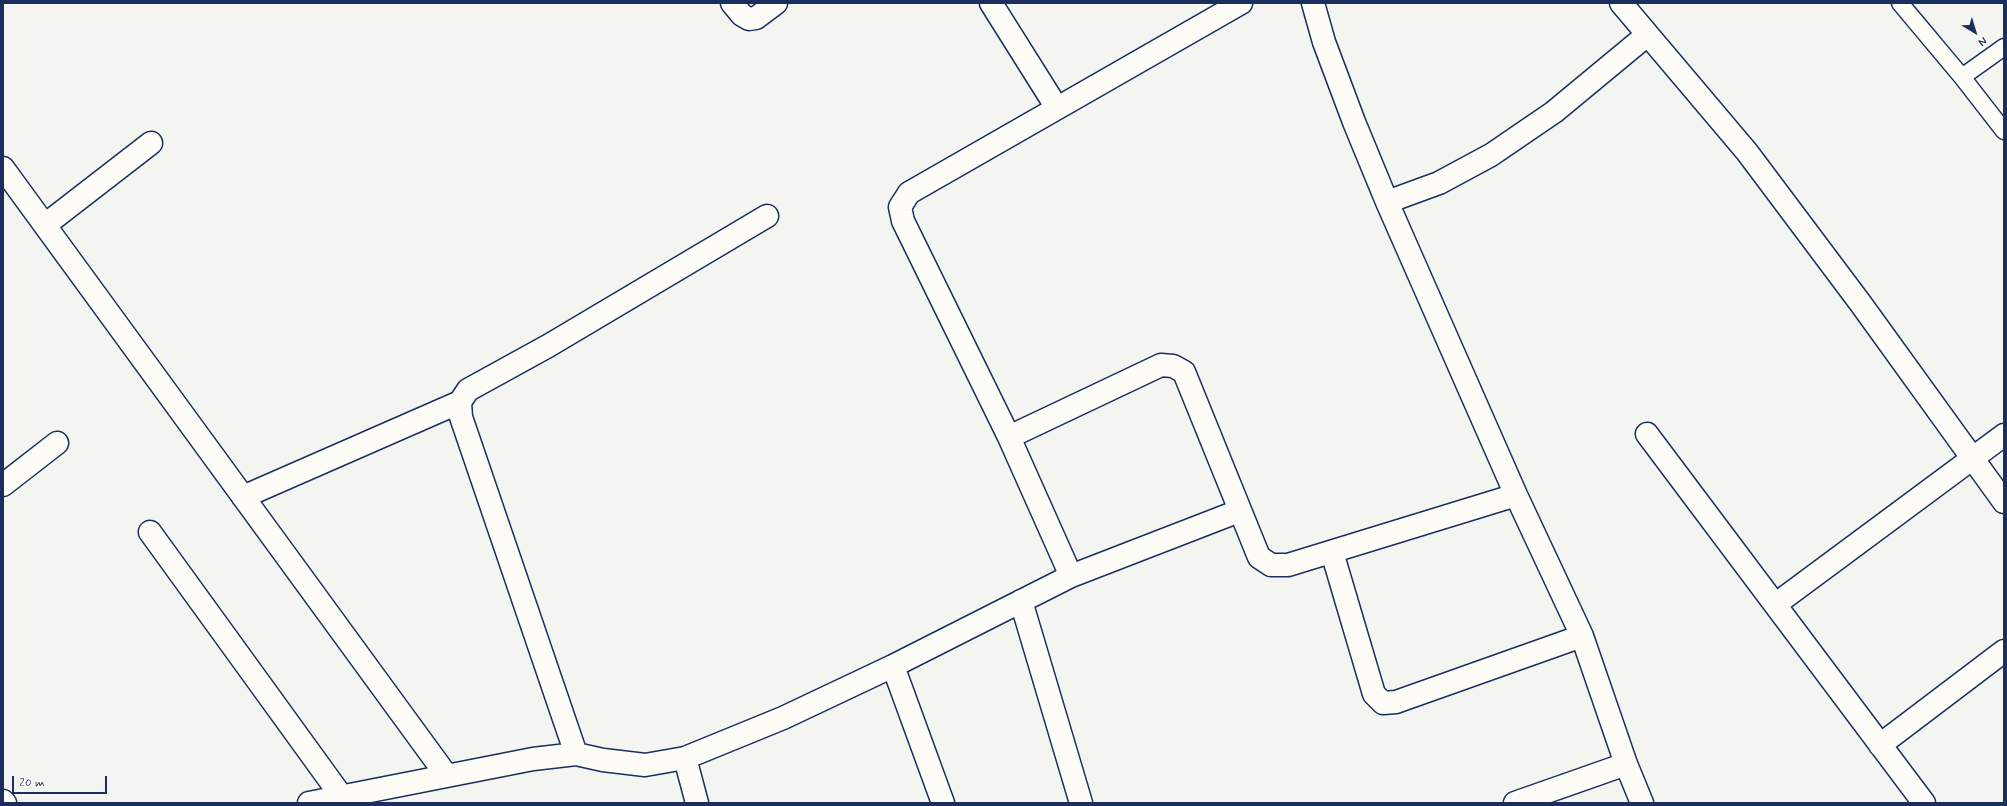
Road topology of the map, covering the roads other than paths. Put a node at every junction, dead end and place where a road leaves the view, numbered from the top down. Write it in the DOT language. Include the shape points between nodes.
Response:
graph roads {
  1 [pos="732,3"];
  2 [pos="776,3"];
  3 [pos="991,3"];
  4 [pos="1240,3"];
  5 [pos="1313,3"];
  6 [pos="1621,3"];
  7 [pos="1900,3"];
  8 [pos="1647,35"];
  9 [pos="2004,47"];
  10 [pos="1962,77"];
  11 [pos="1057,108"];
  12 [pos="2004,131"];
  13 [pos="151,143"];
  14 [pos="6,178"];
  15 [pos="1388,202"];
  16 [pos="767,216"];
  17 [pos="45,225"];
  18 [pos="460,402"];
  19 [pos="1647,434"];
  20 [pos="2004,435"];
  21 [pos="1009,437"];
  22 [pos="57,443"];
  23 [pos="1973,457"];
  24 [pos="3,485"];
  25 [pos="1516,495"];
  26 [pos="243,497"];
  27 [pos="2004,502"];
  28 [pos="1239,510"];
  29 [pos="150,532"];
  30 [pos="1332,552"];
  31 [pos="1071,576"];
  32 [pos="1021,601"];
  33 [pos="1776,604"];
  34 [pos="1582,636"];
  35 [pos="2004,651"];
  36 [pos="893,666"];
  37 [pos="1880,745"];
  38 [pos="576,754"];
  39 [pos="685,758"];
  40 [pos="1626,764"];
  41 [pos="447,776"];
  42 [pos="342,797"];
  43 [pos="309,803"];
  44 [pos="697,803"];
  45 [pos="943,803"];
  46 [pos="1081,803"];
  47 [pos="1515,803"];
  48 [pos="1642,803"];
  49 [pos="1924,803"];
  1 -- 2 [label="street" via="749,19 756,18"];
  3 -- 11 [label="street"];
  4 -- 11 [label="street"];
  5 -- 15 [label="street" via="1324,42 1354,122"];
  6 -- 8 [label="street"];
  7 -- 10 [label="lane"];
  8 -- 15 [label="street" via="1554,112 1491,155 1439,183"];
  8 -- 23 [label="street" via="1747,152"];
  9 -- 10 [label="lane"];
  10 -- 12 [label="lane"];
  11 -- 21 [label="street" via="908,194 900,208 903,221"];
  13 -- 17 [label="street"];
  14 -- 17 [label="street"];
  15 -- 25 [label="street"];
  16 -- 18 [label="street" via="555,342 468,390"];
  17 -- 26 [label="street"];
  18 -- 26 [label="street"];
  18 -- 38 [label="street" via="461,417"];
  19 -- 33 [label="street"];
  20 -- 23 [label="street"];
  21 -- 28 [label="street" via="1161,365 1173,366 1184,372"];
  21 -- 31 [label="street"];
  22 -- 24 [label="street"];
  23 -- 27 [label="street"];
  23 -- 33 [label="street"];
  25 -- 30 [label="street"];
  25 -- 34 [label="street"];
  26 -- 41 [label="street"];
  28 -- 30 [label="street" via="1259,557 1271,565 1288,565"];
  28 -- 31 [label="street"];
  29 -- 42 [label="street"];
  30 -- 34 [label="street" via="1374,694 1384,703 1396,702"];
  31 -- 32 [label="street"];
  32 -- 36 [label="street"];
  32 -- 46 [label="street"];
  33 -- 37 [label="street"];
  34 -- 40 [label="street"];
  35 -- 37 [label="street"];
  36 -- 39 [label="street" via="783,718"];
  36 -- 45 [label="street"];
  37 -- 49 [label="street"];
  38 -- 39 [label="street" via="645,765"];
  38 -- 41 [label="street" via="534,759"];
  39 -- 44 [label="street"];
  40 -- 47 [label="street"];
  40 -- 48 [label="street"];
  41 -- 42 [label="street"];
  42 -- 43 [label="street"];
}
